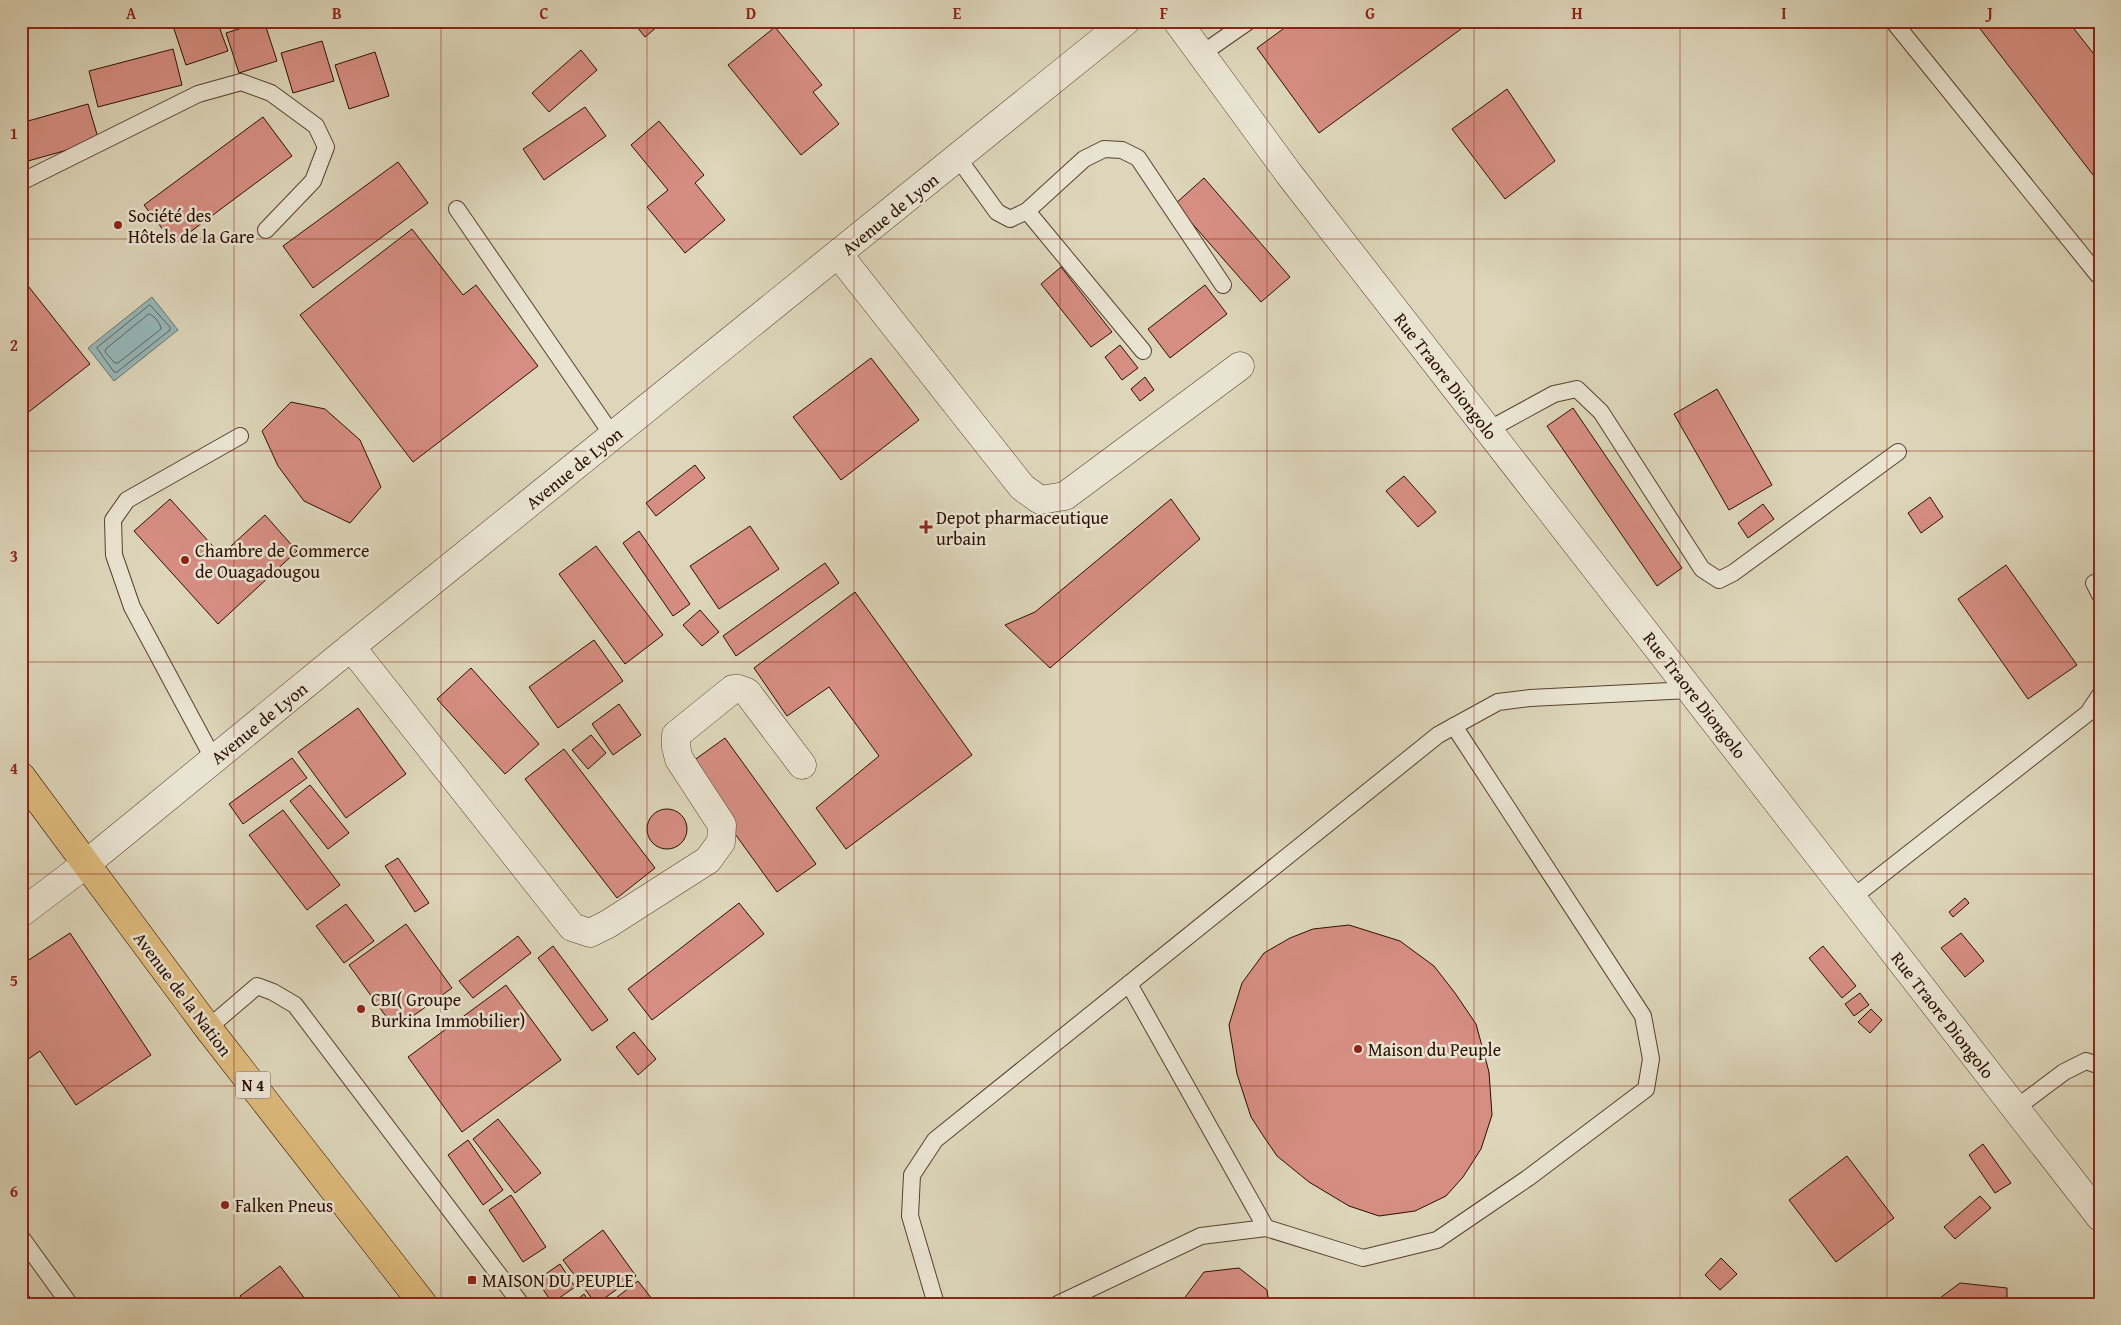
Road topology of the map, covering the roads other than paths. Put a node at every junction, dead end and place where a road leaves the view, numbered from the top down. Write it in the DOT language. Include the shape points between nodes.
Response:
graph roads {
  1 [pos="1126,21"];
  2 [pos="1177,21"];
  3 [pos="1249,21"];
  4 [pos="1893,21"];
  5 [pos="1200,55"];
  6 [pos="958,158"];
  7 [pos="21,182"];
  8 [pos="457,209"];
  9 [pos="1027,212"];
  10 [pos="266,230"];
  11 [pos="839,255"];
  12 [pos="2098,275"];
  13 [pos="1223,285"];
  14 [pos="1144,352"];
  15 [pos="1240,366"];
  16 [pos="1488,430"];
  17 [pos="240,436"];
  18 [pos="613,436"];
  19 [pos="1898,452"];
  20 [pos="351,647"];
  21 [pos="1690,690"];
  22 [pos="2100,696"];
  23 [pos="1454,726"];
  24 [pos="214,760"];
  25 [pos="802,765"];
  26 [pos="21,776"];
  27 [pos="86,864"];
  28 [pos="1852,898"];
  29 [pos="21,913"];
  30 [pos="1129,984"];
  31 [pos="208,1028"];
  32 [pos="2100,1066"];
  33 [pos="2016,1108"];
  34 [pos="2100,1217"];
  35 [pos="1266,1228"];
  36 [pos="21,1238"];
  37 [pos="68,1302"];
  38 [pos="423,1304"];
  39 [pos="521,1304"];
  40 [pos="936,1304"];
  41 [pos="1058,1304"];
  1 -- 6 [label="street, Avenue de Lyon"];
  2 -- 5 [label="street, Rue Traore Diongolo"];
  3 -- 5 [label="lane"];
  4 -- 12 [label="lane"];
  5 -- 16 [label="street, Rue Traore Diongolo"];
  6 -- 9 [label="lane" via="997,212 1010,219"];
  6 -- 11 [label="street, Avenue de Lyon"];
  7 -- 10 [label="lane" via="198,94 240,82 271,93 316,126 326,147 313,181"];
  8 -- 18 [label="lane"];
  9 -- 13 [label="lane" via="1084,158 1104,149 1122,150 1138,158"];
  9 -- 14 [label="lane"];
  11 -- 15 [label="street" via="1022,487 1040,500 1065,496"];
  11 -- 18 [label="street, Avenue de Lyon"];
  16 -- 19 [label="lane" via="1554,394 1577,389 1601,412 1702,569 1718,580"];
  16 -- 21 [label="street, Rue Traore Diongolo"];
  17 -- 24 [label="lane" via="127,500 113,520 114,555 132,607"];
  18 -- 20 [label="street, Avenue de Lyon"];
  20 -- 24 [label="street, Avenue de Lyon"];
  20 -- 25 [label="street" via="572,927 590,933 708,860 721,842 722,825 679,759 676,735 733,689 747,692"];
  21 -- 23 [label="lane" via="1498,702"];
  21 -- 28 [label="street, Rue Traore Diongolo"];
  22 -- 28 [label="lane" via="2088,713"];
  23 -- 30 [label="lane" via="1438,735"];
  23 -- 35 [label="lane" via="1643,1016 1651,1059 1646,1089 1528,1178 1437,1240 1363,1258"];
  24 -- 27 [label="street, Avenue de Lyon"];
  26 -- 27 [label="highway, Avenue de la Nation / N 4"];
  27 -- 29 [label="street, Avenue de Lyon"];
  27 -- 31 [label="highway, Avenue de la Nation / N 4"];
  28 -- 33 [label="street, Rue Traore Diongolo"];
  30 -- 35 [label="lane"];
  30 -- 40 [label="lane" via="935,1140 912,1175 910,1216"];
  31 -- 38 [label="highway, Avenue de la Nation / N 4"];
  31 -- 39 [label="lane" via="257,986 295,1005"];
  32 -- 33 [label="lane" via="2086,1061 2064,1072"];
  33 -- 34 [label="street, Rue Traore Diongolo"];
  35 -- 41 [label="lane" via="1200,1236"];
  36 -- 37 [label="lane"];
}
